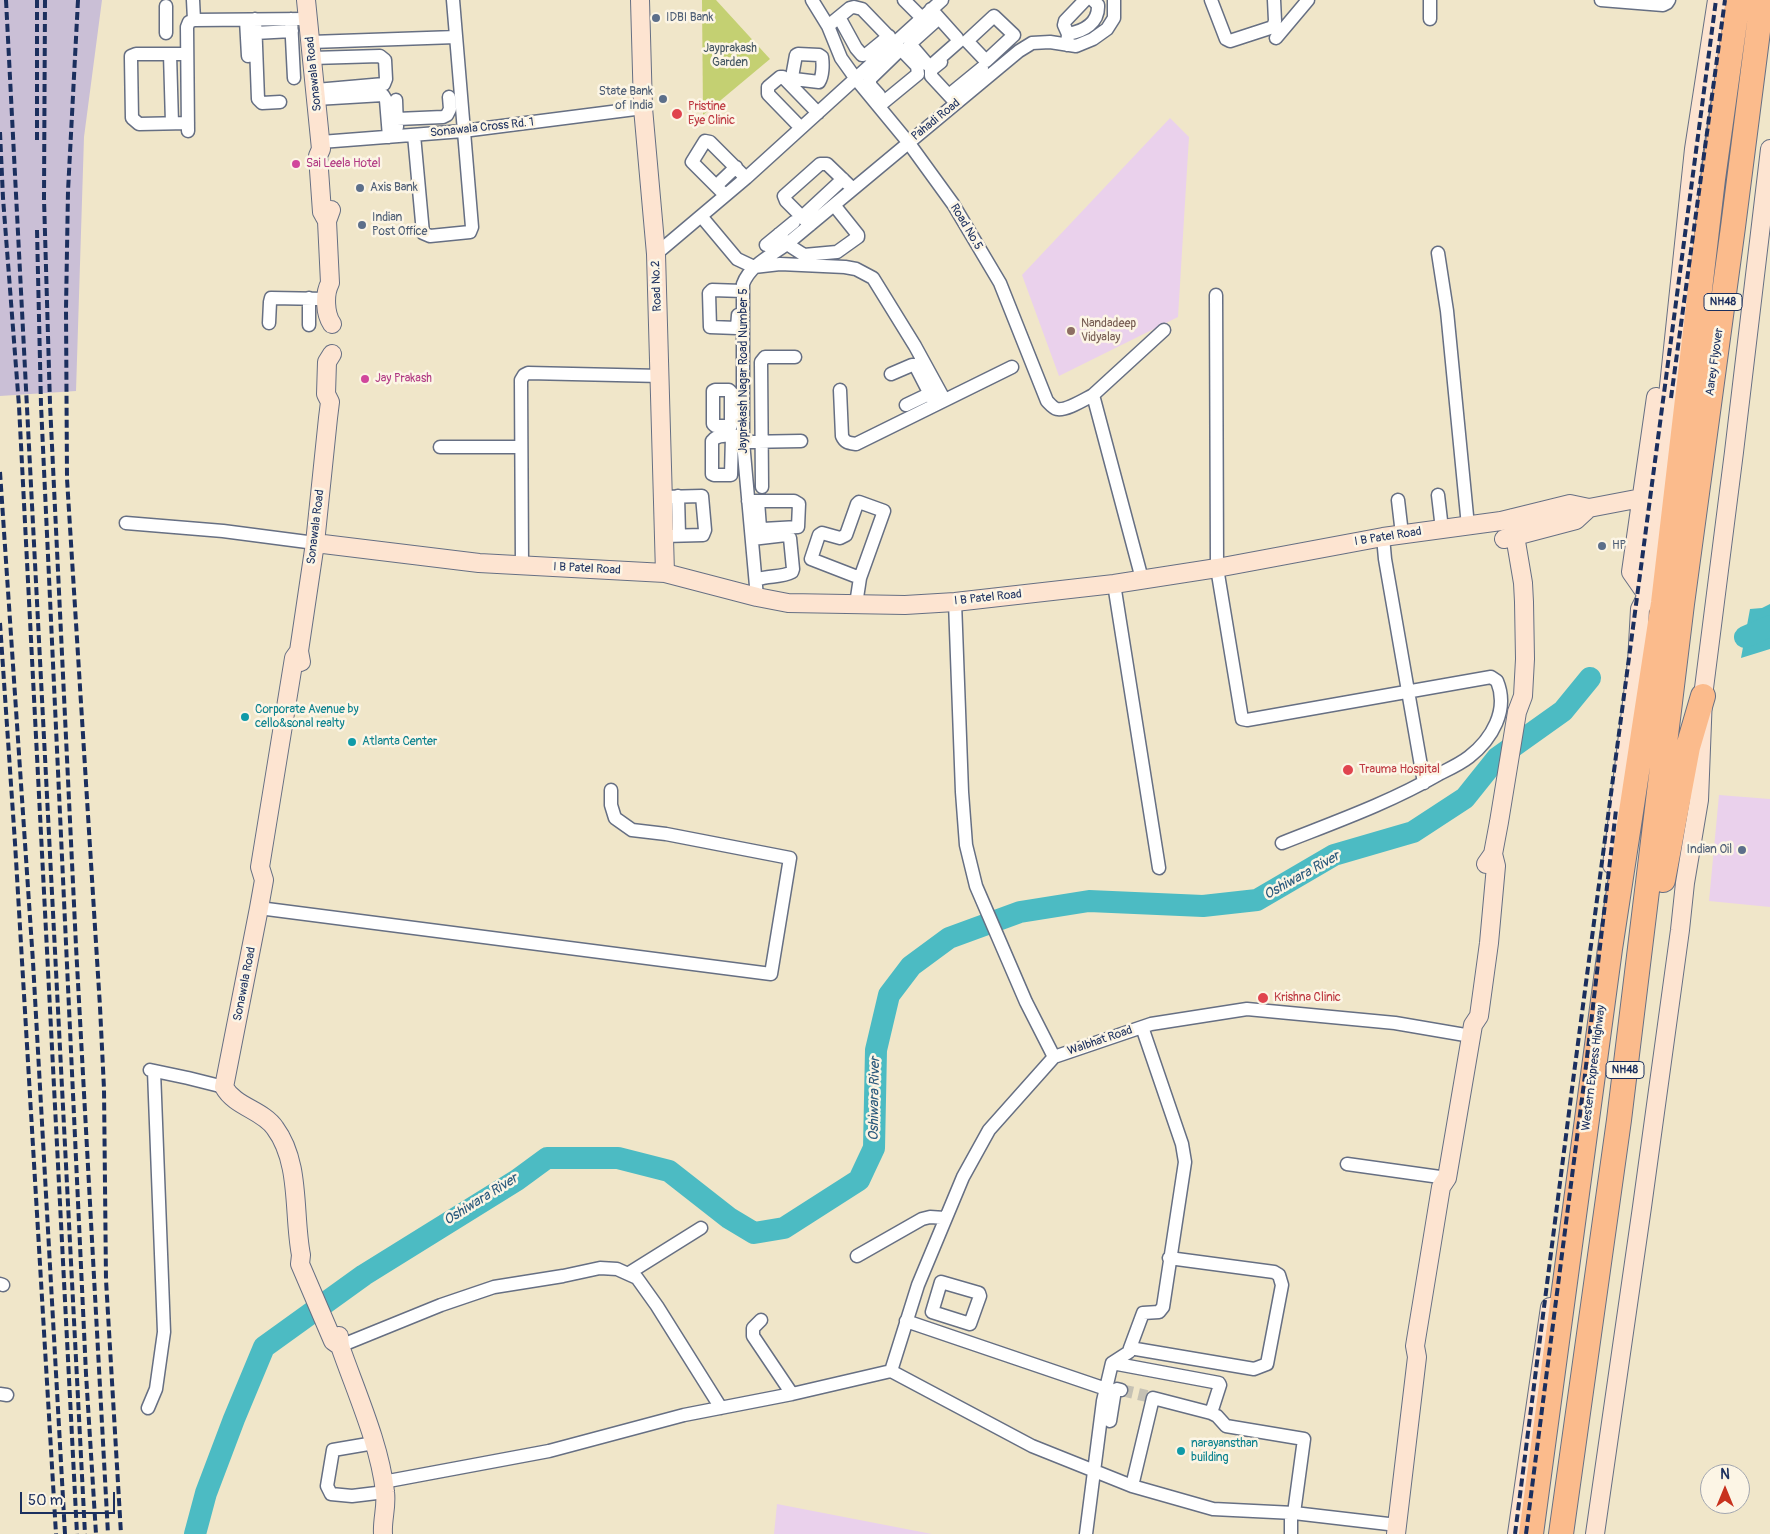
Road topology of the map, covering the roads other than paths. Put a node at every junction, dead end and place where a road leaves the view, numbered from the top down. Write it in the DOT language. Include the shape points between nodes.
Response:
graph roads {
  1 [pos="194,0"];
  2 [pos="306,0"];
  3 [pos="452,0"];
  4 [pos="640,0"];
  5 [pos="812,0"];
  6 [pos="942,0"];
  7 [pos="1085,0"];
  8 [pos="1093,0"];
  9 [pos="1114,0"];
  10 [pos="1211,0"];
  11 [pos="1274,0"];
  12 [pos="1308,0"];
  13 [pos="1430,0"];
  14 [pos="1601,0"];
  15 [pos="1669,0"];
  16 [pos="1717,0"];
  17 [pos="1738,0"];
  18 [pos="1762,0"];
  19 [pos="1641,1"];
  20 [pos="910,2"];
  21 [pos="166,6"];
  22 [pos="839,17"];
  23 [pos="1430,19"];
  24 [pos="250,20"];
  25 [pos="927,20"];
  26 [pos="191,23"];
  27 [pos="297,23"];
  28 [pos="828,26"];
  29 [pos="255,33"];
  30 [pos="456,37"];
  31 [pos="1276,38"];
  32 [pos="1009,40"];
  33 [pos="1068,40"];
  34 [pos="895,42"];
  35 [pos="856,48"];
  36 [pos="312,50"];
  37 [pos="1019,51"];
  38 [pos="170,54"];
  39 [pos="187,54"];
  40 [pos="248,56"];
  41 [pos="992,56"];
  42 [pos="841,58"];
  43 [pos="1002,65"];
  44 [pos="875,68"];
  45 [pos="822,69"];
  46 [pos="985,72"];
  47 [pos="294,78"];
  48 [pos="856,79"];
  49 [pos="316,94"];
  50 [pos="449,97"];
  51 [pos="952,99"];
  52 [pos="396,100"];
  53 [pos="280,102"];
  54 [pos="882,104"];
  55 [pos="642,108"];
  56 [pos="814,109"];
  57 [pos="397,119"];
  58 [pos="172,123"];
  59 [pos="798,124"];
  60 [pos="463,131"];
  61 [pos="414,135"];
  62 [pos="393,137"];
  63 [pos="908,142"];
  64 [pos="321,145"];
  65 [pos="1770,148"];
  66 [pos="736,167"];
  67 [pos="746,178"];
  68 [pos="843,179"];
  69 [pos="853,189"];
  70 [pos="720,190"];
  71 [pos="836,208"];
  72 [pos="701,216"];
  73 [pos="805,225"];
  74 [pos="787,242"];
  75 [pos="766,245"];
  76 [pos="1438,253"];
  77 [pos="656,254"];
  78 [pos="754,267"];
  79 [pos="328,291"];
  80 [pos="740,291"];
  81 [pos="1216,296"];
  82 [pos="309,298"];
  83 [pos="740,322"];
  84 [pos="269,324"];
  85 [pos="309,325"];
  86 [pos="1164,330"];
  87 [pos="795,357"];
  88 [pos="1012,367"];
  89 [pos="891,374"];
  90 [pos="661,376"];
  91 [pos="742,385"];
  92 [pos="761,385"];
  93 [pos="840,390"];
  94 [pos="1093,395"];
  95 [pos="936,399"];
  96 [pos="906,405"];
  97 [pos="739,438"];
  98 [pos="801,441"];
  99 [pos="762,442"];
  100 [pos="440,447"];
  101 [pos="521,447"];
  102 [pos="762,486"];
  103 [pos="1438,495"];
  104 [pos="1649,496"];
  105 [pos="670,497"];
  106 [pos="1398,500"];
  107 [pos="753,501"];
  108 [pos="1589,508"];
  109 [pos="1507,519"];
  110 [pos="126,523"];
  111 [pos="755,524"];
  112 [pos="1468,526"];
  113 [pos="1442,529"];
  114 [pos="1402,534"];
  115 [pos="671,536"];
  116 [pos="1383,536"];
  117 [pos="1510,538"];
  118 [pos="755,539"];
  119 [pos="315,543"];
  120 [pos="522,566"];
  121 [pos="1217,568"];
  122 [pos="665,572"];
  123 [pos="860,578"];
  124 [pos="1142,579"];
  125 [pos="1114,584"];
  126 [pos="759,585"];
  127 [pos="1664,601"];
  128 [pos="955,602"];
  129 [pos="856,604"];
  130 [pos="1407,691"];
  131 [pos="1703,696"];
  132 [pos="1424,783"];
  133 [pos="611,790"];
  134 [pos="1282,842"];
  135 [pos="1159,868"];
  136 [pos="260,908"];
  137 [pos="1644,917"];
  138 [pos="1142,1027"];
  139 [pos="1472,1030"];
  140 [pos="1054,1057"];
  141 [pos="224,1087"];
  142 [pos="1347,1164"];
  143 [pos="1447,1178"];
  144 [pos="945,1218"];
  145 [pos="701,1228"];
  146 [pos="858,1256"];
  147 [pos="1169,1258"];
  148 [pos="629,1273"];
  149 [pos="918,1284"];
  150 [pos="937,1291"];
  151 [pos="761,1320"];
  152 [pos="906,1321"];
  153 [pos="338,1342"];
  154 [pos="1130,1348"];
  155 [pos="1112,1363"];
  156 [pos="891,1371"];
  157 [pos="1121,1390"];
  158 [pos="792,1394"];
  159 [pos="1107,1398"];
  160 [pos="148,1408"];
  161 [pos="721,1408"];
  162 [pos="1212,1413"];
  163 [pos="1110,1421"];
  164 [pos="374,1443"];
  165 [pos="1093,1472"];
  166 [pos="1132,1486"];
  167 [pos="385,1493"];
  168 [pos="1293,1513"];
  169 [pos="1397,1529"];
  170 [pos="383,1534"];
  171 [pos="396,1534"];
  172 [pos="1086,1534"];
  173 [pos="1292,1534"];
  174 [pos="1517,1534"];
  175 [pos="1531,1534"];
  176 [pos="1561,1534"];
  177 [pos="1595,1534"];
  1 -- 26 [label="street"];
  2 -- 27 [label="street, Sonawala Road"];
  3 -- 30 [label="street"];
  4 -- 55 [label="street, Road No.2"];
  5 -- 28 [label="street, Road No.5"];
  6 -- 25 [label="street"];
  7 -- 33 [label="street" via="1065,21"];
  8 -- 33 [label="street" via="1098,10 1089,26"];
  9 -- 33 [label="street, Pahadi Road" via="1114,18 1107,29 1076,46"];
  10 -- 11 [label="street" via="1226,39 1230,41 1273,27"];
  12 -- 31 [label="street"];
  13 -- 23 [label="street"];
  14 -- 19 [label="street"];
  15 -- 19 [label="street" via="1663,4"];
  16 -- 104 [label="street" via="1694,149"];
  17 -- 127 [label="highway, Aarey Flyover / NH48" via="1711,198"];
  18 -- 127 [label="highway, Aarey Flyover / NH48" via="1733,227"];
  20 -- 25 [label="street"];
  21 -- 26 [label="street" via="166,30"];
  22 -- 28 [label="street"];
  22 -- 34 [label="street" via="850,8 862,8"];
  22 -- 35 [label="street"];
  24 -- 26 [label="street"];
  24 -- 27 [label="street"];
  24 -- 29 [label="street"];
  24 -- 40 [label="street"];
  25 -- 34 [label="street"];
  26 -- 39 [label="street"];
  27 -- 29 [label="street"];
  27 -- 36 [label="street, Sonawala Road"];
  27 -- 47 [label="street"];
  28 -- 42 [label="street, Road No.5"];
  29 -- 53 [label="street" via="258,99 262,103"];
  30 -- 36 [label="street"];
  30 -- 60 [label="street"];
  32 -- 37 [label="street"];
  32 -- 41 [label="street"];
  32 -- 41 [label="street" via="1013,34 996,16 968,40 985,60"];
  33 -- 37 [label="street, Pahadi Road" via="1032,43"];
  34 -- 35 [label="street" via="862,55"];
  34 -- 44 [label="street"];
  34 -- 54 [label="street" via="917,66 918,74"];
  35 -- 42 [label="street"];
  36 -- 49 [label="street, Sonawala Road"];
  36 -- 49 [label="street" via="380,56 385,60 386,82 382,85"];
  37 -- 43 [label="street, Pahadi Road"];
  38 -- 39 [label="street"];
  38 -- 58 [label="street"];
  38 -- 58 [label="street" via="131,56 132,118 139,124"];
  39 -- 58 [label="street" via="188,127"];
  41 -- 43 [label="street"];
  42 -- 45 [label="street"];
  42 -- 48 [label="street, Road No.5"];
  43 -- 46 [label="street, Pahadi Road"];
  44 -- 48 [label="street"];
  44 -- 54 [label="street" via="869,83"];
  46 -- 51 [label="street, Pahadi Road"];
  46 -- 51 [label="street" via="964,47 959,47 930,72"];
  48 -- 54 [label="street, Road No.5"];
  48 -- 56 [label="street"];
  49 -- 62 [label="street" via="383,95"];
  49 -- 64 [label="street, Sonawala Road"];
  50 -- 57 [label="street" via="447,116"];
  51 -- 63 [label="street, Pahadi Road"];
  52 -- 57 [label="street"];
  54 -- 63 [label="street, Road No.5"];
  55 -- 60 [label="street, Sonawala Cross Rd. 1"];
  55 -- 77 [label="street, Road No.2"];
  56 -- 59 [label="street"];
  56 -- 59 [label="street" via="783,77 768,87 768,94"];
  57 -- 62 [label="street"];
  59 -- 67 [label="street"];
  60 -- 61 [label="street, Sonawala Cross Rd. 1"];
  60 -- 61 [label="street" via="472,227 467,233 426,236 423,233"];
  61 -- 62 [label="street, Sonawala Cross Rd. 1"];
  62 -- 64 [label="street, Sonawala Cross Rd. 1"];
  63 -- 69 [label="street, Pahadi Road"];
  63 -- 94 [label="street, Road No.5" via="953,204 1000,283 1044,394 1052,406 1062,409"];
  64 -- 79 [label="street, Sonawala Road" via="326,156 332,212 328,220"];
  65 -- 131 [label="street"];
  66 -- 67 [label="street"];
  66 -- 70 [label="street"];
  66 -- 70 [label="street" via="710,142 704,141 692,162"];
  67 -- 70 [label="street"];
  68 -- 69 [label="street"];
  68 -- 73 [label="street"];
  68 -- 73 [label="street" via="822,162 786,194 784,199"];
  69 -- 71 [label="street, Pahadi Road"];
  70 -- 72 [label="street"];
  71 -- 73 [label="street, Pahadi Road"];
  71 -- 74 [label="street" via="858,233 858,237 837,252 806,255"];
  72 -- 77 [label="street"];
  72 -- 78 [label="street" via="737,259"];
  73 -- 74 [label="street, Pahadi Road"];
  74 -- 75 [label="street"];
  74 -- 78 [label="street, Pahadi Road"];
  76 -- 112 [label="street" via="1447,311"];
  77 -- 90 [label="street, Road No.2"];
  78 -- 80 [label="street, Jayprakash Nagar Road Number 5"];
  78 -- 95 [label="street" via="780,264 845,267 873,278 915,346"];
  79 -- 82 [label="street"];
  79 -- 119 [label="street, Sonawala Road" via="335,289 332,324 335,394 330,402"];
  80 -- 83 [label="street, Jayprakash Nagar Road Number 5"];
  80 -- 83 [label="street" via="712,290 708,293 710,327 737,328"];
  81 -- 121 [label="street"];
  82 -- 84 [label="street" via="271,298"];
  82 -- 85 [label="street"];
  83 -- 91 [label="street, Jayprakash Nagar Road Number 5"];
  86 -- 94 [label="street"];
  87 -- 92 [label="street" via="763,358"];
  88 -- 95 [label="street"];
  89 -- 95 [label="street" via="915,365"];
  90 -- 101 [label="street" via="524,375 521,380"];
  90 -- 105 [label="street, Road No.2"];
  91 -- 92 [label="street"];
  91 -- 97 [label="street, Jayprakash Nagar Road Number 5" via="737,419"];
  92 -- 99 [label="street"];
  93 -- 95 [label="street" via="842,436 849,443 856,444"];
  94 -- 124 [label="street"];
  95 -- 96 [label="street"];
  97 -- 99 [label="street"];
  97 -- 107 [label="street, Jayprakash Nagar Road Number 5"];
  98 -- 99 [label="street"];
  99 -- 102 [label="street"];
  100 -- 101 [label="street"];
  101 -- 120 [label="street"];
  103 -- 113 [label="street"];
  104 -- 108 [label="street, I B Patel Road"];
  104 -- 127 [label="street"];
  105 -- 115 [label="street, Road No.2"];
  105 -- 115 [label="street" via="703,497 705,530 703,535"];
  106 -- 114 [label="street"];
  107 -- 111 [label="street, Jayprakash Nagar Road Number 5"];
  107 -- 111 [label="street" via="794,501 799,504 798,527 763,529"];
  108 -- 109 [label="street, I B Patel Road" via="1570,504"];
  108 -- 117 [label="street" via="1576,520"];
  109 -- 112 [label="street, I B Patel Road"];
  109 -- 117 [label="street"];
  110 -- 119 [label="street"];
  111 -- 118 [label="street, Jayprakash Nagar Road Number 5"];
  112 -- 113 [label="street, I B Patel Road"];
  113 -- 114 [label="street, I B Patel Road"];
  114 -- 116 [label="street, I B Patel Road"];
  115 -- 122 [label="street, Road No.2"];
  116 -- 121 [label="street, I B Patel Road"];
  116 -- 130 [label="street"];
  117 -- 139 [label="street" via="1515,720 1493,854 1496,866 1479,1016"];
  118 -- 126 [label="street, Jayprakash Nagar Road Number 5"];
  118 -- 126 [label="street" via="790,538 793,569"];
  119 -- 120 [label="street, I B Patel Road"];
  119 -- 136 [label="street, Sonawala Road" via="299,651 301,660 286,790 272,869 264,880"];
  120 -- 122 [label="street, I B Patel Road"];
  121 -- 124 [label="street, I B Patel Road"];
  121 -- 130 [label="street" via="1242,719"];
  122 -- 126 [label="street, I B Patel Road"];
  123 -- 123 [label="street" via="884,511 859,502 846,535 840,538 822,533 810,559"];
  123 -- 129 [label="street"];
  124 -- 125 [label="street, I B Patel Road"];
  125 -- 128 [label="street, I B Patel Road"];
  125 -- 135 [label="street"];
  126 -- 129 [label="street, I B Patel Road" via="788,603"];
  127 -- 137 [label="highway, NH48"];
  127 -- 174 [label="street" via="1640,609 1607,910"];
  127 -- 175 [label="highway, Western Express Highway / NH48" via="1597,1046"];
  128 -- 129 [label="street, I B Patel Road"];
  128 -- 140 [label="street" via="966,845 976,886 1026,1002"];
  130 -- 132 [label="street"];
  130 -- 132 [label="street" via="1490,677 1496,679 1499,686 1500,716 1486,740 1468,757"];
  131 -- 137 [label="highway" via="1688,747 1660,896"];
  131 -- 177 [label="street" via="1699,800"];
  132 -- 134 [label="street"];
  133 -- 136 [label="street" via="615,818 632,830 790,858 771,974"];
  136 -- 141 [label="street, Sonawala Road"];
  137 -- 176 [label="highway, NH48"];
  138 -- 139 [label="street, Walbhat Road" via="1247,1009"];
  138 -- 140 [label="street, Walbhat Road"];
  138 -- 147 [label="street" via="1186,1162"];
  139 -- 143 [label="street"];
  140 -- 144 [label="street, Walbhat Road" via="989,1130"];
  141 -- 153 [label="street" via="231,1097 275,1127 292,1162 302,1260"];
  141 -- 160 [label="street" via="152,1070 164,1332 156,1389"];
  142 -- 143 [label="street"];
  143 -- 169 [label="street" via="1450,1188 1436,1242 1424,1346 1417,1357"];
  144 -- 146 [label="street" via="922,1219"];
  144 -- 149 [label="street, Walbhat Road"];
  145 -- 148 [label="street"];
  147 -- 154 [label="street" via="1163,1307 1159,1312 1144,1312"];
  147 -- 154 [label="street" via="1279,1275 1282,1284 1267,1364 1254,1369"];
  148 -- 153 [label="street" via="600,1268 494,1287"];
  148 -- 161 [label="street" via="637,1278 657,1306"];
  149 -- 150 [label="street"];
  149 -- 152 [label="street, Walbhat Road"];
  151 -- 158 [label="street" via="753,1328 753,1336"];
  152 -- 156 [label="street, Walbhat Road"];
  152 -- 159 [label="street"];
  153 -- 164 [label="street"];
  154 -- 155 [label="street"];
  155 -- 159 [label="street"];
  155 -- 162 [label="street" via="1220,1384"];
  156 -- 158 [label="street"];
  156 -- 165 [label="street" via="1032,1446"];
  157 -- 159 [label="street"];
  158 -- 161 [label="street"];
  159 -- 163 [label="street"];
  159 -- 165 [label="street"];
  161 -- 167 [label="street"];
  162 -- 166 [label="street" via="1150,1397"];
  162 -- 168 [label="street" via="1226,1426 1304,1439"];
  164 -- 167 [label="street"];
  164 -- 167 [label="street" via="333,1450 327,1486 331,1494"];
  165 -- 166 [label="street"];
  165 -- 172 [label="street"];
  166 -- 168 [label="street" via="1213,1510"];
  167 -- 170 [label="street"];
  167 -- 171 [label="street"];
  168 -- 169 [label="street"];
  168 -- 173 [label="street"];
}
